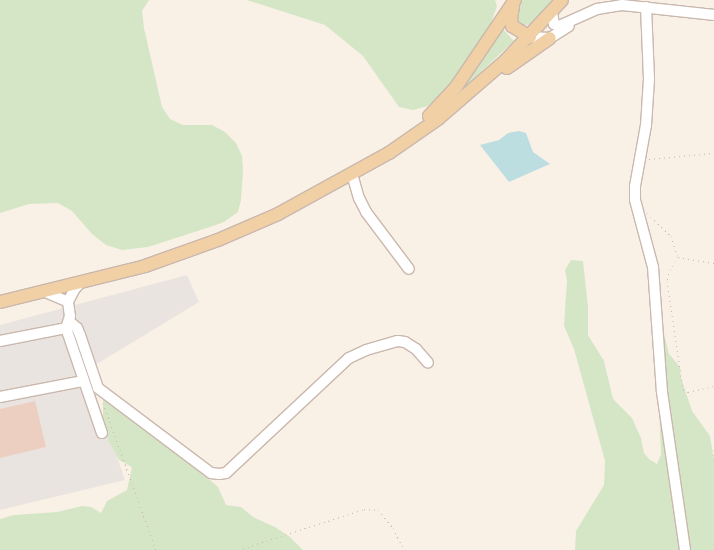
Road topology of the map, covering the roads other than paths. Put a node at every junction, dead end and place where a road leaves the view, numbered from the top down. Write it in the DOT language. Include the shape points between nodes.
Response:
graph roads {
  1 [pos="515,0"];
  2 [pos="562,0"];
  3 [pos="646,7"];
  4 [pos="552,12"];
  5 [pos="714,15"];
  6 [pos="576,20"];
  7 [pos="530,36"];
  8 [pos="550,38"];
  9 [pos="438,118"];
  10 [pos="355,172"];
  11 [pos="409,269"];
  12 [pos="80,283"];
  13 [pos="45,292"];
  14 [pos="0,302"];
  15 [pos="68,302"];
  16 [pos="68,324"];
  17 [pos="0,341"];
  18 [pos="428,363"];
  19 [pos="83,381"];
  20 [pos="0,397"];
  21 [pos="102,433"];
  22 [pos="685,550"];
  1 -- 7 [label="main road" via="512,26"];
  1 -- 10 [label="main road" via="473,64 440,106"];
  2 -- 4 [label="main road"];
  3 -- 5 [label="street"];
  3 -- 6 [label="street" via="608,6"];
  3 -- 22 [label="street" via="649,79 635,200 653,267 662,392"];
  4 -- 6 [label="street" via="556,25 563,26"];
  4 -- 7 [label="main road"];
  6 -- 8 [label="street"];
  7 -- 8 [label="street"];
  7 -- 9 [label="main road"];
  8 -- 9 [label="main road"];
  9 -- 10 [label="main road" via="389,153"];
  10 -- 11 [label="street" via="358,198"];
  10 -- 12 [label="main road" via="278,214 218,240 145,266"];
  12 -- 13 [label="main road"];
  12 -- 15 [label="street"];
  13 -- 14 [label="main road"];
  13 -- 15 [label="street"];
  15 -- 16 [label="street"];
  16 -- 17 [label="street"];
  16 -- 18 [label="street" via="77,328 98,388 211,473 219,474 226,473 349,358 398,341 416,349"];
  16 -- 19 [label="street"];
  19 -- 20 [label="street"];
  19 -- 21 [label="street"];
}
